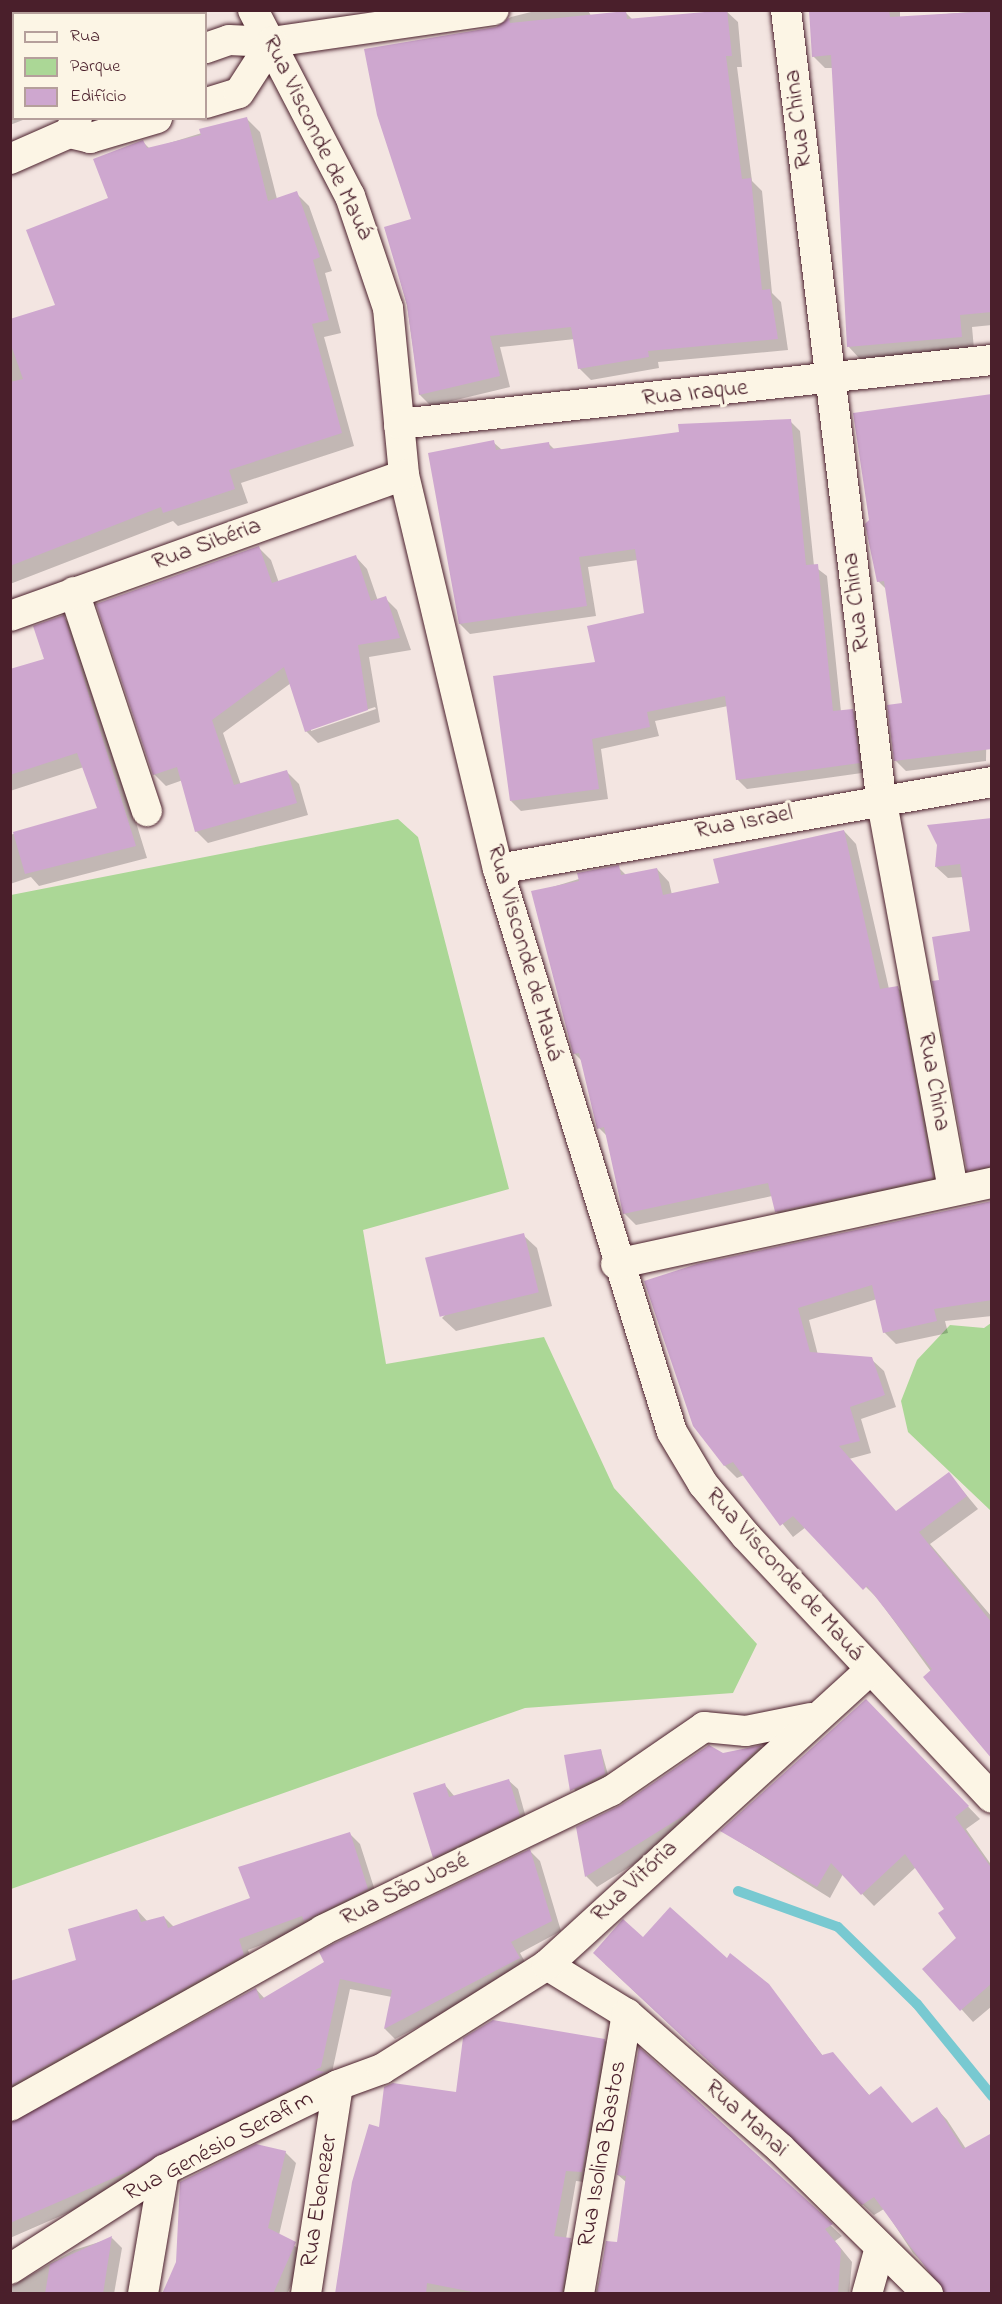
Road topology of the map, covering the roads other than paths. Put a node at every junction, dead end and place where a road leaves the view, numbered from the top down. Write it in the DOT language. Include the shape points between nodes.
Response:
graph roads {
  1 [pos="253,10"];
  2 [pos="494,10"];
  3 [pos="786,10"];
  4 [pos="272,42"];
  5 [pos="207,48"];
  6 [pos="207,104"];
  7 [pos="150,120"];
  8 [pos="73,126"];
  9 [pos="10,159"];
  10 [pos="992,360"];
  11 [pos="830,380"];
  12 [pos="399,424"];
  13 [pos="404,475"];
  14 [pos="74,592"];
  15 [pos="10,616"];
  16 [pos="992,782"];
  17 [pos="881,797"];
  18 [pos="147,811"];
  19 [pos="498,869"];
  20 [pos="992,1182"];
  21 [pos="953,1190"];
  22 [pos="616,1264"];
  23 [pos="870,1670"];
  24 [pos="811,1718"];
  25 [pos="992,1798"];
  26 [pos="547,1965"];
  27 [pos="627,2014"];
  28 [pos="338,2085"];
  29 [pos="10,2106"];
  30 [pos="164,2170"];
  31 [pos="879,2251"];
  32 [pos="10,2269"];
  33 [pos="143,2294"];
  34 [pos="306,2294"];
  35 [pos="579,2294"];
  36 [pos="867,2294"];
  37 [pos="928,2294"];
  1 -- 4 [label="street, Rua Visconde de Mauá"];
  2 -- 4 [label="street"];
  3 -- 11 [label="street, Rua China"];
  4 -- 5 [label="street" via="230,40"];
  4 -- 6 [label="street" via="239,93"];
  4 -- 12 [label="street, Rua Visconde de Mauá" via="370,247 388,308"];
  7 -- 8 [label="street" via="90,138"];
  8 -- 9 [label="street"];
  10 -- 11 [label="street, Rua Iraque"];
  11 -- 12 [label="street, Rua Iraque"];
  11 -- 17 [label="street, Rua China"];
  12 -- 13 [label="street, Rua Visconde de Mauá"];
  13 -- 14 [label="street, Rua Sibéria"];
  13 -- 19 [label="street, Rua Visconde de Mauá"];
  14 -- 15 [label="street, Rua Sibéria"];
  14 -- 18 [label="street"];
  16 -- 17 [label="street, Rua Israel"];
  17 -- 19 [label="street, Rua Israel"];
  17 -- 21 [label="street, Rua China"];
  19 -- 22 [label="street, Rua Visconde de Mauá"];
  20 -- 21 [label="street"];
  21 -- 22 [label="street"];
  22 -- 23 [label="street, Rua Visconde de Mauá" via="672,1432 703,1484"];
  23 -- 24 [label="street, Rua Vitória"];
  23 -- 25 [label="street, Rua Visconde de Mauá"];
  24 -- 26 [label="street, Rua Vitória"];
  24 -- 29 [label="street, Rua São José" via="746,1731 704,1727 611,1791 323,1930"];
  26 -- 27 [label="street, Rua Manai"];
  26 -- 28 [label="street, Rua Vitória" via="382,2069"];
  27 -- 31 [label="street, Rua Manai" via="780,2148"];
  27 -- 35 [label="street, Rua Isolina Bastos"];
  28 -- 30 [label="street, Rua Genésio Serafim"];
  28 -- 34 [label="street, Rua Ebenezer"];
  30 -- 32 [label="street, Rua Genésio Serafim"];
  30 -- 33 [label="street"];
  31 -- 36 [label="street"];
  31 -- 37 [label="street, Rua Manai"];
}
